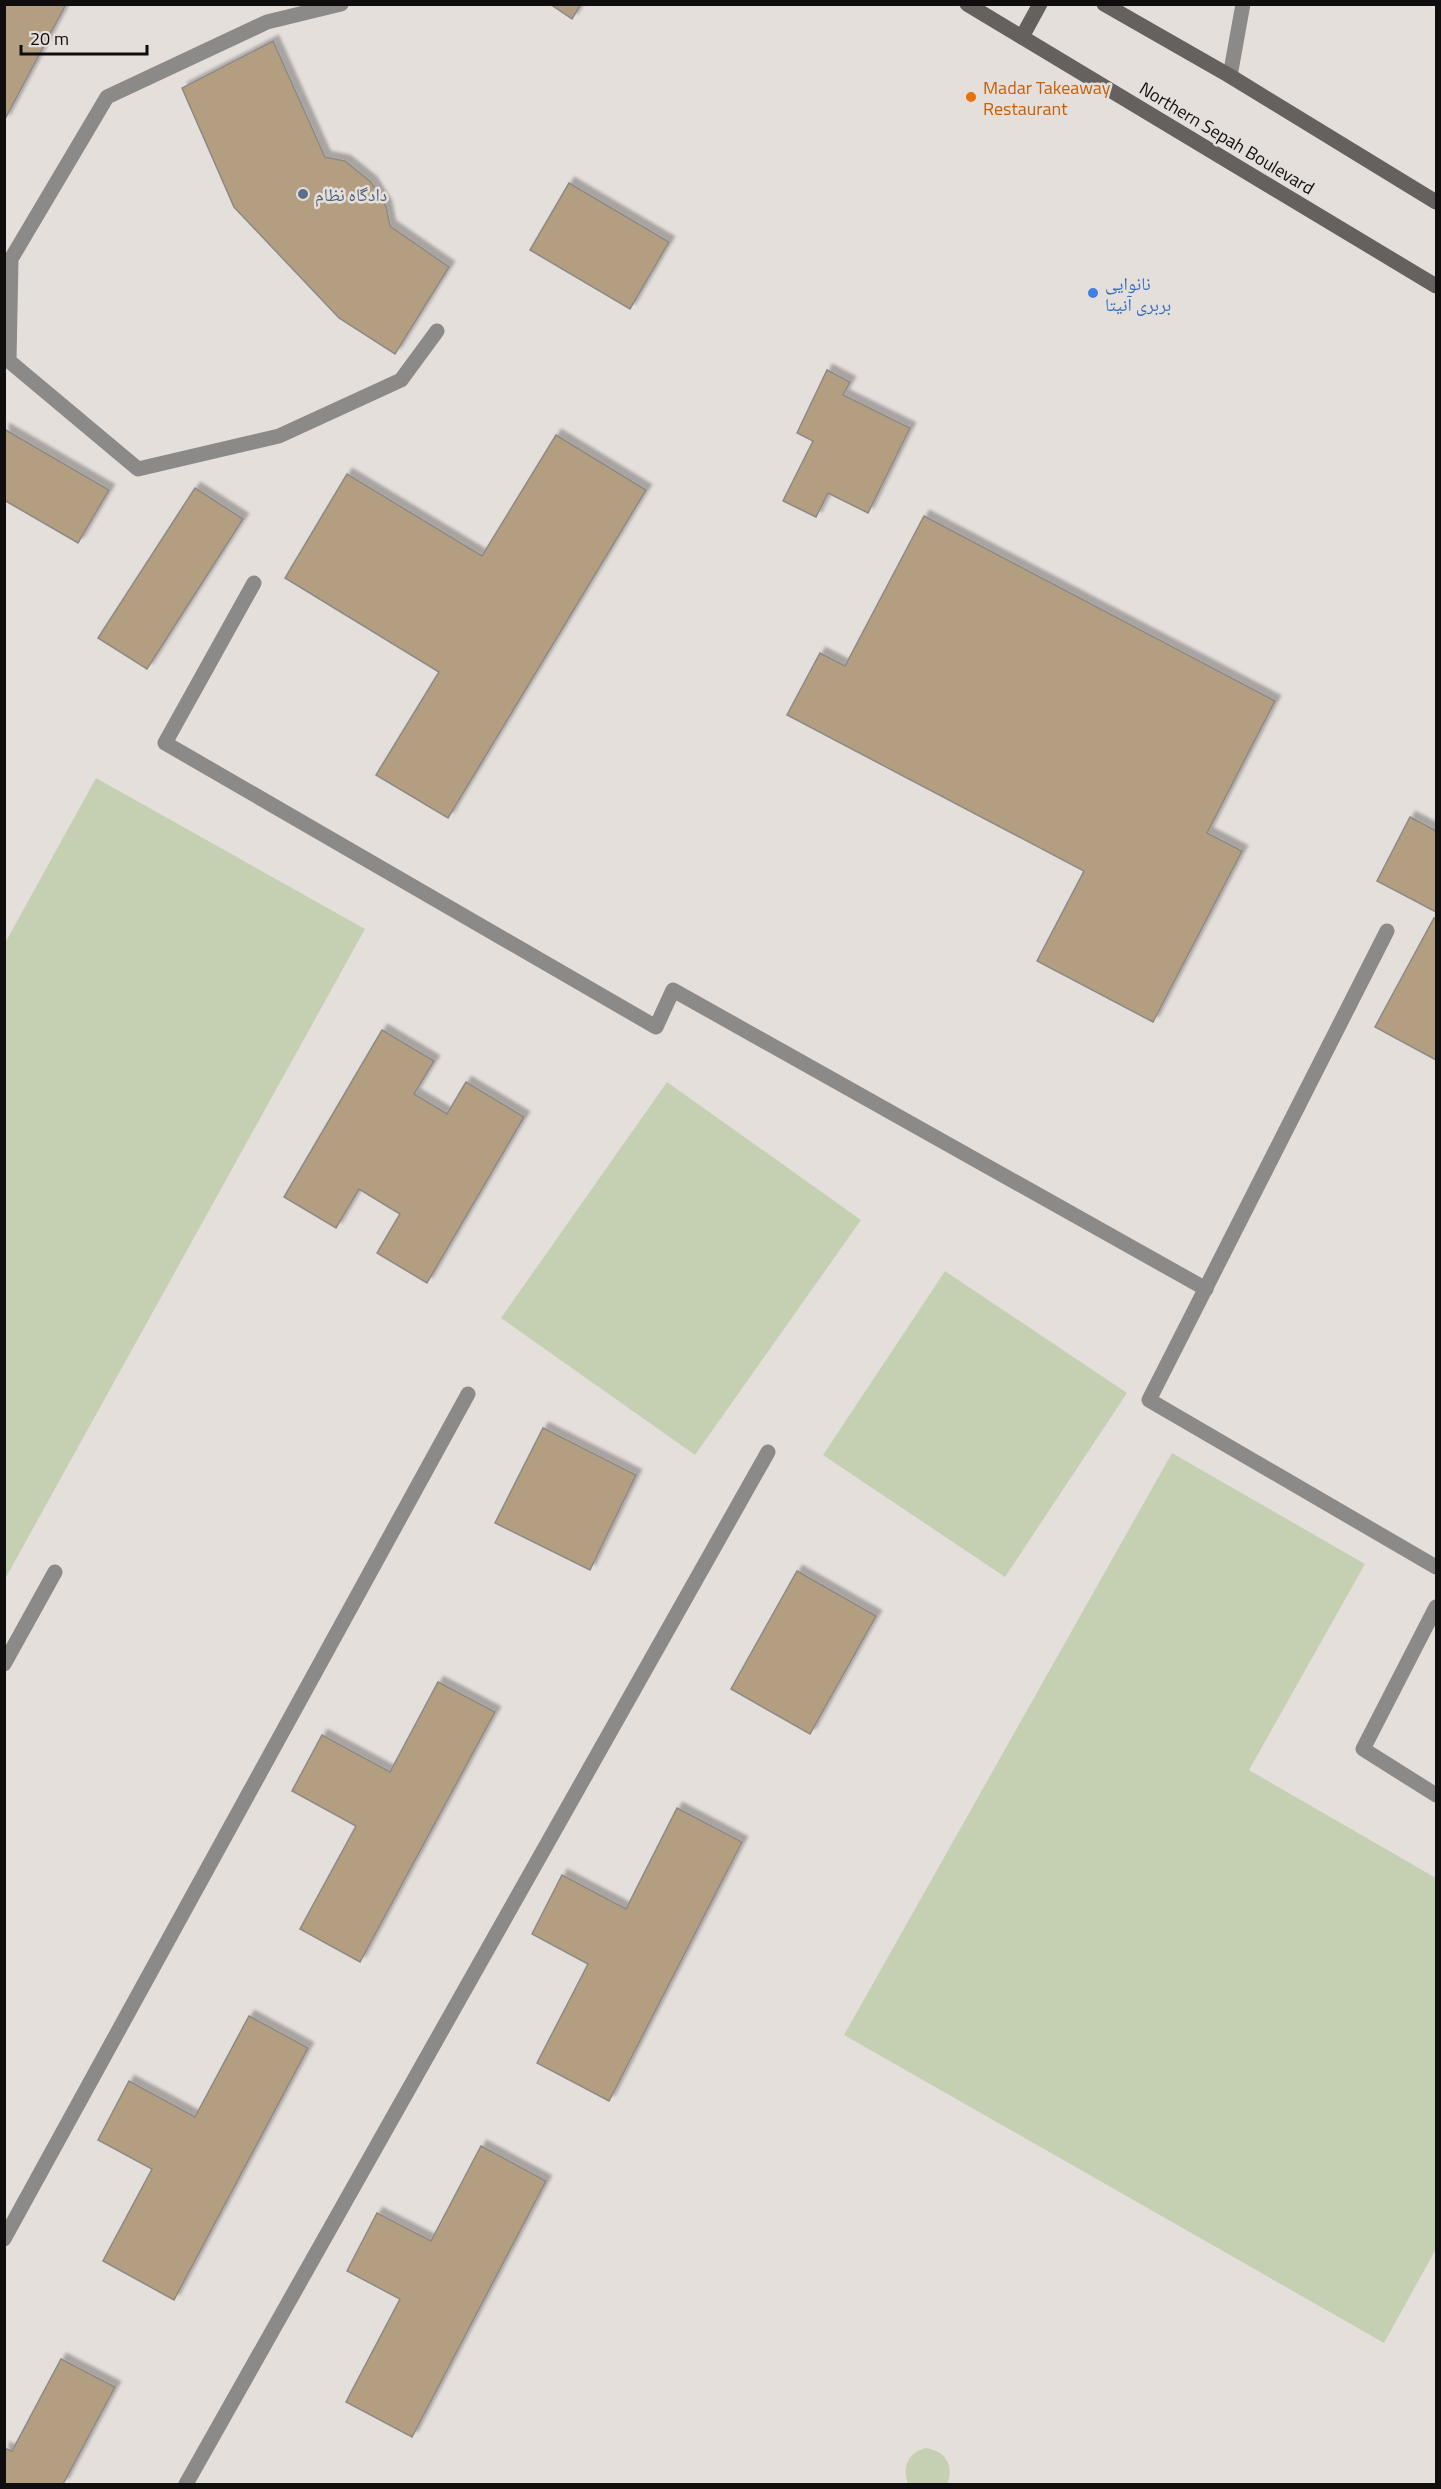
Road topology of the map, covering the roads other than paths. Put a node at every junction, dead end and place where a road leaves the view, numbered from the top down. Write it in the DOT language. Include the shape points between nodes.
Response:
graph roads {
  1 [pos="341,4"];
  2 [pos="967,4"];
  3 [pos="1040,4"];
  4 [pos="1104,4"];
  5 [pos="1243,4"];
  6 [pos="1022,37"];
  7 [pos="1230,76"];
  8 [pos="1437,202"];
  9 [pos="1437,286"];
  10 [pos="437,332"];
  11 [pos="254,583"];
  12 [pos="1388,931"];
  13 [pos="1206,1289"];
  14 [pos="468,1394"];
  15 [pos="768,1452"];
  16 [pos="1437,1567"];
  17 [pos="55,1572"];
  18 [pos="1437,1607"];
  19 [pos="4,1664"];
  20 [pos="1437,1794"];
  21 [pos="4,2239"];
  22 [pos="186,2484"];
  1 -- 10 [label="street" via="267,22 107,97 11,259 9,362 138,470 279,436 391,385 401,380"];
  2 -- 6 [label="main road, Northern Sepah Boulevard"];
  3 -- 6 [label="main road"];
  4 -- 7 [label="main road"];
  5 -- 7 [label="street"];
  6 -- 9 [label="main road, Northern Sepah Boulevard"];
  7 -- 8 [label="main road"];
  11 -- 13 [label="street" via="165,743 656,1027 673,990"];
  12 -- 13 [label="street"];
  13 -- 16 [label="street" via="1149,1400"];
  14 -- 21 [label="street"];
  15 -- 22 [label="street"];
  17 -- 19 [label="street"];
  18 -- 20 [label="street" via="1363,1749"];
}
